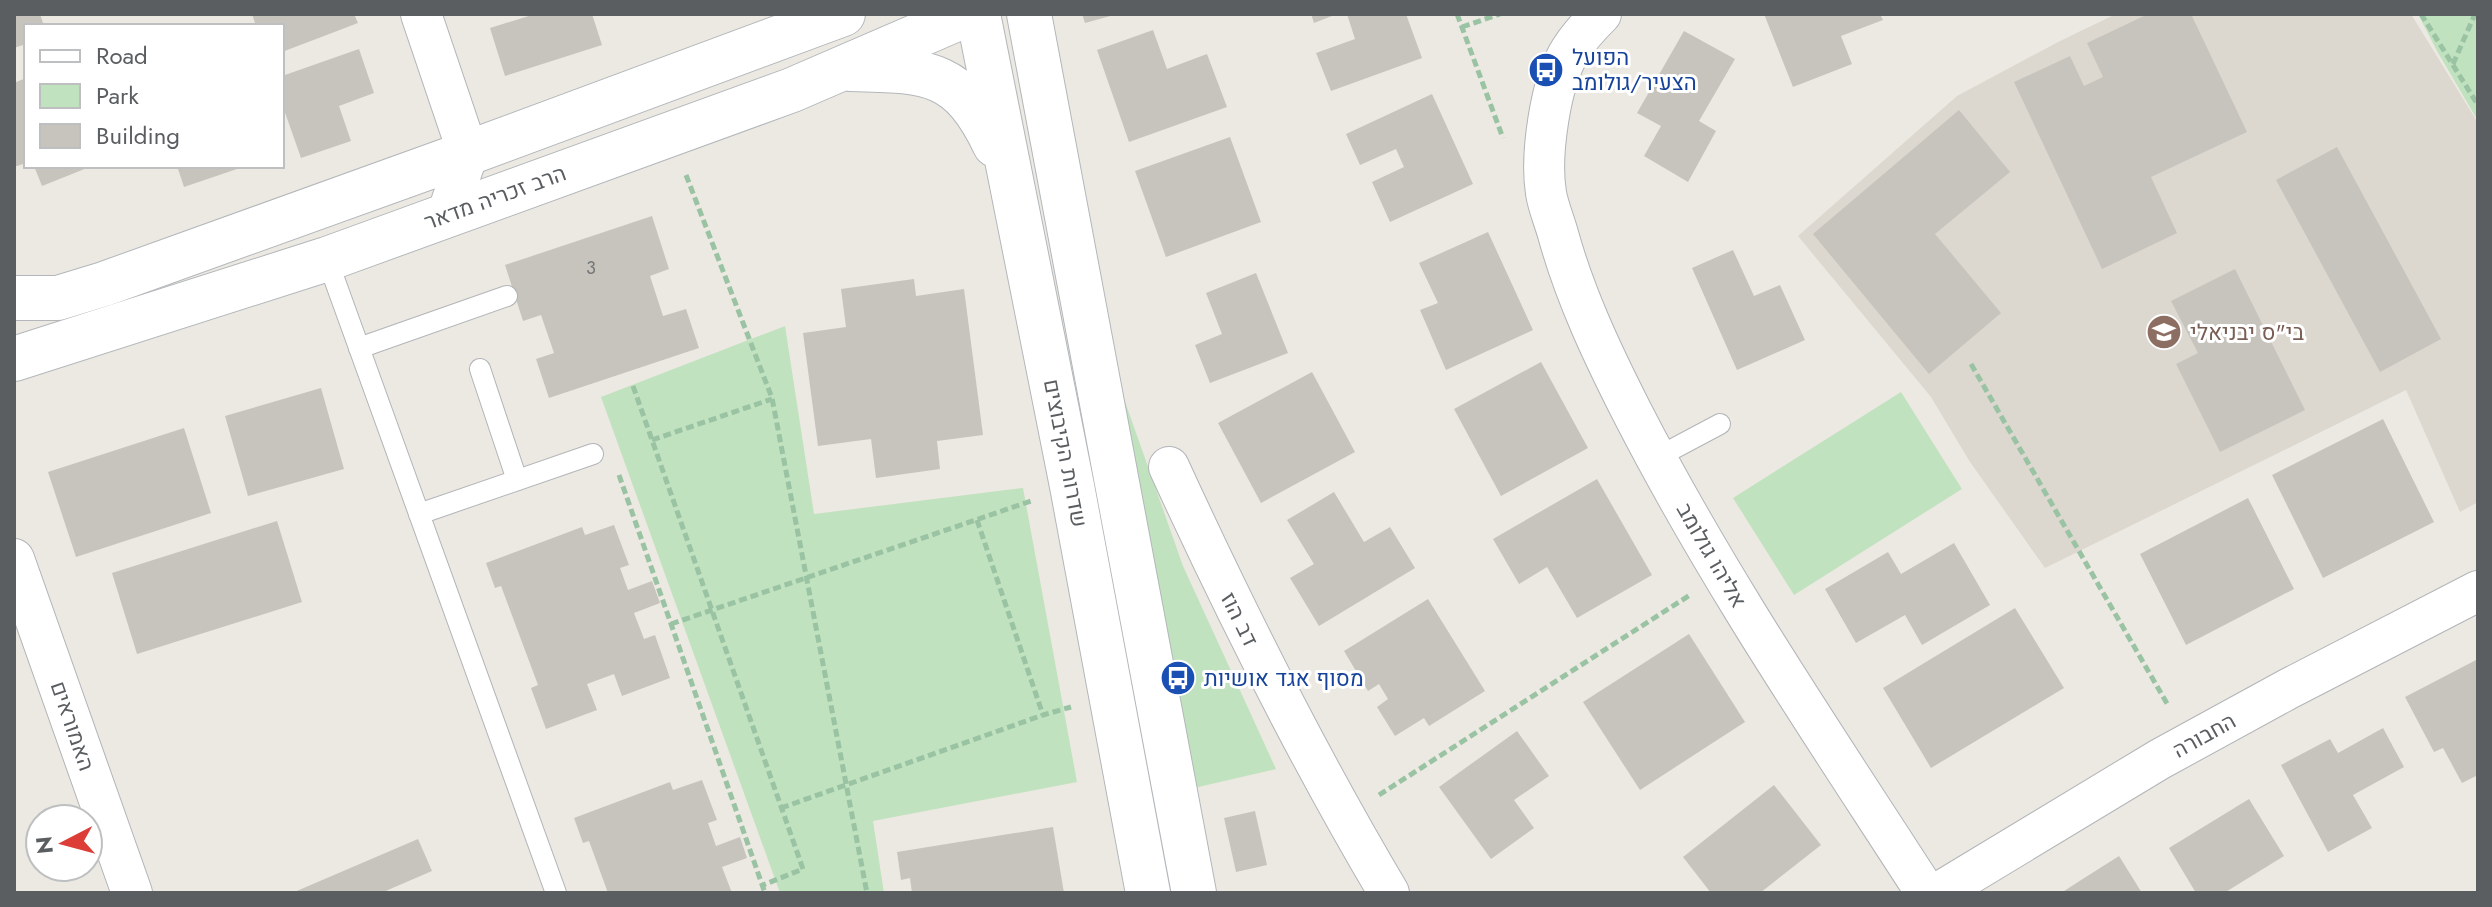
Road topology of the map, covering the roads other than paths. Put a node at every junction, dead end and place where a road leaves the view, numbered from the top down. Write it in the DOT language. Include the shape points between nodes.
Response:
graph roads {
  1 [pos="421,14"];
  2 [pos="843,14"];
  3 [pos="968,14"];
  4 [pos="978,14"];
  5 [pos="1029,14"];
  6 [pos="1601,14"];
  7 [pos="839,68"];
  8 [pos="468,153"];
  9 [pos="1014,186"];
  10 [pos="447,215"];
  11 [pos="327,259"];
  12 [pos="507,296"];
  13 [pos="14,298"];
  14 [pos="359,348"];
  15 [pos="14,359"];
  16 [pos="480,369"];
  17 [pos="1720,424"];
  18 [pos="593,454"];
  19 [pos="1656,458"];
  20 [pos="1169,467"];
  21 [pos="517,480"];
  22 [pos="419,514"];
  23 [pos="14,559"];
  24 [pos="2478,591"];
  25 [pos="132,893"];
  26 [pos="556,893"];
  27 [pos="1148,893"];
  28 [pos="1194,893"];
  29 [pos="1389,893"];
  30 [pos="1926,893"];
  31 [pos="1938,893"];
  1 -- 8 [label="street"];
  2 -- 8 [label="street"];
  3 -- 7 [label="street, הרב זכריה מדאר"];
  4 -- 9 [label="street, שדרות הקיבוצים"];
  5 -- 28 [label="street, שדרות הקיבוצים"];
  6 -- 19 [label="street, אליהו גולומב" via="1569,53 1552,99 1546,192 1587,316"];
  7 -- 9 [label="street" via="898,70 957,89 985,125"];
  7 -- 10 [label="street, הרב זכריה מדאר" via="792,90"];
  8 -- 10 [label="street"];
  8 -- 13 [label="street" via="104,284 58,298"];
  9 -- 27 [label="street, שדרות הקיבוצים"];
  10 -- 11 [label="street, הרב זכריה מדאר"];
  11 -- 14 [label="lane"];
  11 -- 15 [label="street, הרב זכריה מדאר"];
  12 -- 14 [label="lane"];
  14 -- 22 [label="lane"];
  16 -- 21 [label="lane"];
  17 -- 19 [label="lane"];
  18 -- 21 [label="lane"];
  19 -- 30 [label="street, אליהו גולומב" via="1722,575"];
  20 -- 29 [label="street, דב הוז" via="1272,684"];
  21 -- 22 [label="lane"];
  22 -- 26 [label="lane"];
  23 -- 25 [label="street, האמוראים"];
  24 -- 31 [label="street, החבורה" via="2189,743"];
}
